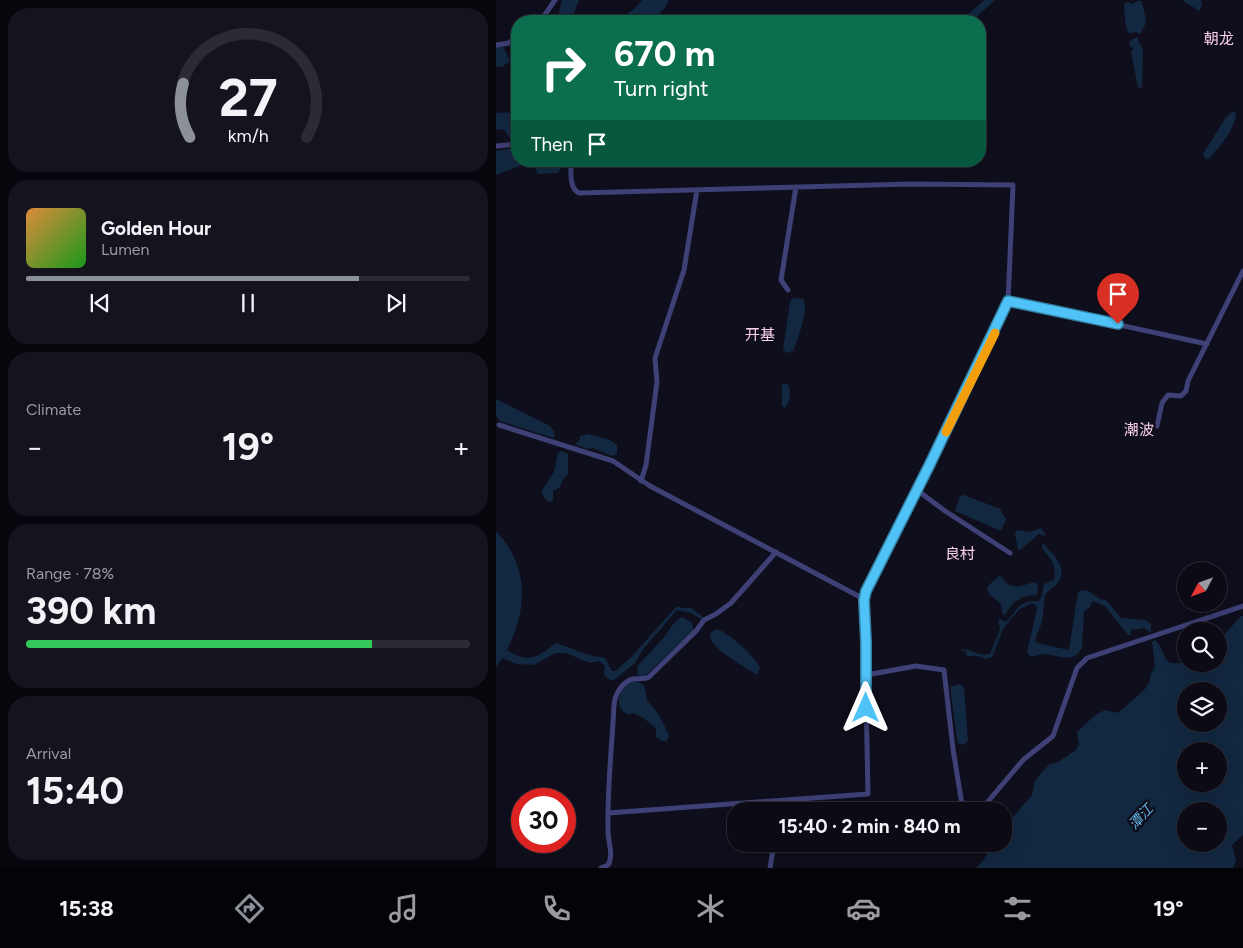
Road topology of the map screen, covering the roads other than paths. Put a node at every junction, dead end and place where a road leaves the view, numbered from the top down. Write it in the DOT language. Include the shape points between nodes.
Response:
graph roads {
  1 [pos="555,0"];
  2 [pos="545,15"];
  3 [pos="511,41"];
  4 [pos="496,45"];
  5 [pos="511,145"];
  6 [pos="496,146"];
  7 [pos="571,167"];
  8 [pos="796,187"];
  9 [pos="697,190"];
  10 [pos="1243,271"];
  11 [pos="788,290"];
  12 [pos="1008,301"];
  13 [pos="1208,344"];
  14 [pos="499,425"];
  15 [pos="1157,426"];
  16 [pos="641,481"];
  17 [pos="917,490"];
  18 [pos="776,552"];
  19 [pos="1010,553"];
  20 [pos="864,599"];
  21 [pos="1243,606"];
  22 [pos="866,676"];
  23 [pos="962,802"];
  24 [pos="987,802"];
  25 [pos="608,813"];
  26 [pos="773,852"];
  27 [pos="601,868"];
  28 [pos="770,868"];
  1 -- 2 [label="street"];
  3 -- 4 [label="street"];
  5 -- 6 [label="street"];
  7 -- 9 [label="street" via="572,186 580,193"];
  8 -- 9 [label="street"];
  8 -- 11 [label="street" via="781,280"];
  8 -- 12 [label="street" via="1013,185"];
  9 -- 16 [label="street" via="684,270 655,358 657,382"];
  10 -- 13 [label="street"];
  12 -- 13 [label="street"];
  12 -- 17 [label="street"];
  13 -- 15 [label="street" via="1184,394 1168,394 1163,399"];
  14 -- 16 [label="street" via="612,461"];
  16 -- 18 [label="street"];
  17 -- 19 [label="street"];
  17 -- 20 [label="street"];
  18 -- 20 [label="street"];
  18 -- 25 [label="street" via="731,603 704,620 649,676 630,680 617,693"];
  20 -- 22 [label="street"];
  21 -- 24 [label="street" via="1096,655 1081,663 1053,736 1023,760"];
  22 -- 23 [label="street" via="916,666 944,670"];
  22 -- 25 [label="street" via="868,794"];
  25 -- 27 [label="street" via="611,857 608,865"];
  26 -- 28 [label="street"];
}
